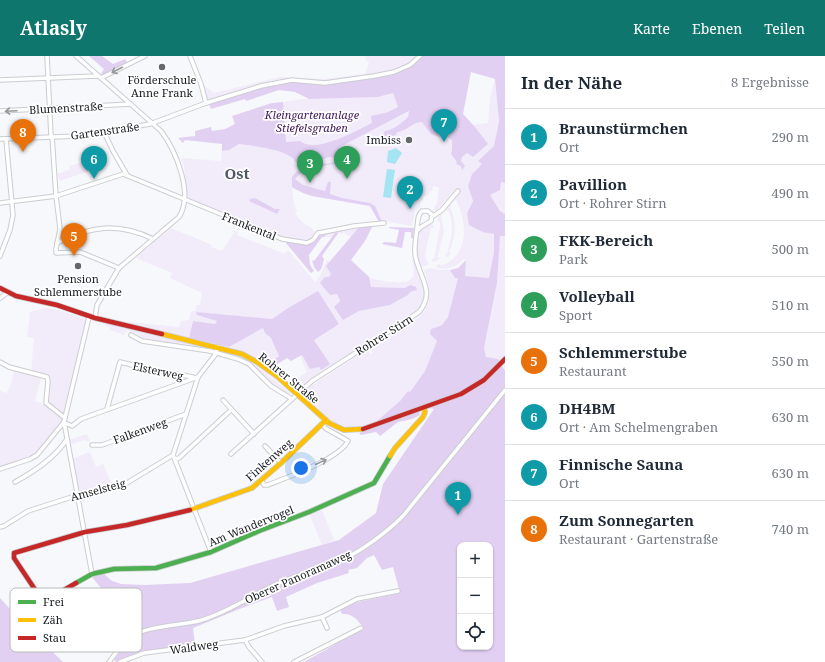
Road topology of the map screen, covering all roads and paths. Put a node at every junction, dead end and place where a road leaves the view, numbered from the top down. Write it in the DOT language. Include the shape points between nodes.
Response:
graph roads {
  1 [pos="47,56"];
  2 [pos="76,56"];
  3 [pos="145,56"];
  4 [pos="190,56"];
  5 [pos="420,56"];
  6 [pos="100,77"];
  7 [pos="48,78"];
  8 [pos="0,80"];
  9 [pos="206,102"];
  10 [pos="131,104"];
  11 [pos="50,109"];
  12 [pos="0,111"];
  13 [pos="152,123"];
  14 [pos="104,132"];
  15 [pos="51,136"];
  16 [pos="0,139"];
  17 [pos="6,139"];
  18 [pos="127,175"];
  19 [pos="458,191"];
  20 [pos="56,196"];
  21 [pos="184,200"];
  22 [pos="12,201"];
  23 [pos="0,202"];
  24 [pos="432,217"];
  25 [pos="384,223"];
  26 [pos="417,231"];
  27 [pos="153,239"];
  28 [pos="57,243"];
  29 [pos="0,256"];
  30 [pos="119,268"];
  31 [pos="0,288"];
  32 [pos="7,293"];
  33 [pos="0,298"];
  34 [pos="92,317"];
  35 [pos="131,335"];
  36 [pos="217,350"];
  37 [pos="0,362"];
  38 [pos="504,362"];
  39 [pos="198,377"];
  40 [pos="505,390"];
  41 [pos="298,394"];
  42 [pos="292,399"];
  43 [pos="223,400"];
  44 [pos="424,408"];
  45 [pos="107,409"];
  46 [pos="231,410"];
  47 [pos="186,414"];
  48 [pos="64,420"];
  49 [pos="324,422"];
  50 [pos="254,434"];
  51 [pos="67,439"];
  52 [pos="92,445"];
  53 [pos="265,446"];
  54 [pos="231,454"];
  55 [pos="173,455"];
  56 [pos="176,460"];
  57 [pos="281,463"];
  58 [pos="0,469"];
  59 [pos="262,481"];
  60 [pos="15,482"];
  61 [pos="78,495"];
  62 [pos="195,509"];
  63 [pos="0,527"];
  64 [pos="85,532"];
  65 [pos="211,552"];
  66 [pos="92,574"];
  67 [pos="34,588"];
  68 [pos="67,588"];
  69 [pos="398,591"];
  70 [pos="322,617"];
  71 [pos="327,628"];
  72 [pos="361,628"];
  73 [pos="142,632"];
  74 [pos="245,640"];
  75 [pos="117,652"];
  76 [pos="109,662"];
  77 [pos="120,662"];
  78 [pos="262,662"];
  79 [pos="294,662"];
  1 -- 7 [label="street"];
  2 -- 6 [label="street"];
  3 -- 6 [label="street, one-way"];
  4 -- 9 [label="street"];
  5 -- 9 [label="street, Gartenstraße" via="410,65 394,72 325,84 292,80"];
  6 -- 7 [label="street"];
  6 -- 10 [label="street"];
  7 -- 8 [label="street"];
  7 -- 11 [label="street"];
  9 -- 13 [label="street, Gartenstraße"];
  10 -- 11 [label="street, Blumenstraße"];
  10 -- 13 [label="street"];
  11 -- 12 [label="street, Blumenstraße, one-way"];
  11 -- 15 [label="street"];
  13 -- 14 [label="street, Gartenstraße"];
  13 -- 21 [label="street" via="173,149 182,177"];
  14 -- 15 [label="street, Gartenstraße" via="79,136"];
  14 -- 18 [label="street"];
  15 -- 17 [label="street, Gartenstraße"];
  15 -- 20 [label="street"];
  16 -- 17 [label="street, Gartenstraße"];
  17 -- 22 [label="street"];
  18 -- 20 [label="street" via="123,174"];
  18 -- 21 [label="street, Frankental"];
  19 -- 24 [label="street" via="442,210"];
  20 -- 22 [label="street"];
  20 -- 28 [label="street" via="60,220"];
  21 -- 25 [label="street, Frankental" via="282,239 307,242 324,232"];
  21 -- 27 [label="street" via="179,217"];
  22 -- 23 [label="street"];
  22 -- 29 [label="street" via="12,224"];
  24 -- 26 [label="street" via="429,223"];
  24 -- 26 [label="street, Rohrer Stirn" via="428,211 420,212"];
  26 -- 41 [label="street, Rohrer Stirn" via="415,258 427,292 422,309 412,318 319,376"];
  27 -- 28 [label="street" via="135,231 106,228 84,232"];
  27 -- 30 [label="street"];
  28 -- 30 [label="street" via="56,253 80,252"];
  30 -- 34 [label="street"];
  31 -- 32 [label="street, Rohrer Straße"];
  32 -- 33 [label="street"];
  32 -- 34 [label="street, Rohrer Straße" via="57,305"];
  34 -- 36 [label="street, Rohrer Straße"];
  34 -- 48 [label="street"];
  35 -- 36 [label="street" via="142,340"];
  36 -- 39 [label="street"];
  36 -- 41 [label="street, Rohrer Straße" via="236,352 253,359"];
  36 -- 42 [label="street, Rohrer Straße" via="245,362 271,386"];
  37 -- 48 [label="street" via="47,377 46,403"];
  38 -- 44 [label="street, Rohrer Straße" via="475,386"];
  39 -- 45 [label="street, Elsterweg"];
  39 -- 45 [label="street, Elsterweg" via="155,371 120,362"];
  39 -- 47 [label="street"];
  40 -- 73 [label="street, Oberer Panoramaweg" via="403,516 364,546 343,560 272,586 202,620"];
  41 -- 42 [label="street, Rohrer Stirn"];
  41 -- 49 [label="street, Rohrer Straße"];
  42 -- 50 [label="street, Rohrer Stirn"];
  43 -- 46 [label="street"];
  44 -- 49 [label="street, Rohrer Straße" via="360,430 341,429"];
  44 -- 65 [label="street, Am Wandervogel" via="423,417 395,448 374,483"];
  45 -- 48 [label="street, Elsterweg" via="81,419 72,426 67,425"];
  46 -- 50 [label="street"];
  46 -- 56 [label="street"];
  47 -- 52 [label="street, Falkenweg" via="102,444"];
  47 -- 55 [label="street"];
  48 -- 51 [label="street"];
  48 -- 58 [label="street" via="36,455"];
  49 -- 57 [label="street, Finkenweg"];
  59 -- 49 [label="street, one-way" via="264,485 268,485 340,451 348,441 325,428"];
  50 -- 54 [label="street, Rohrer Stirn"];
  51 -- 60 [label="street" via="40,467"];
  51 -- 61 [label="street"];
  53 -- 57 [label="street"];
  55 -- 56 [label="street"];
  55 -- 61 [label="street, Amselsteig" via="122,486"];
  56 -- 62 [label="street"];
  57 -- 59 [label="street, Finkenweg"];
  59 -- 62 [label="street, Finkenweg" via="252,488"];
  61 -- 63 [label="street, Amselsteig" via="28,511"];
  61 -- 64 [label="street"];
  62 -- 64 [label="street, Finkenweg" via="150,521"];
  62 -- 65 [label="street"];
  64 -- 66 [label="street"];
  64 -- 67 [label="street, Finkenweg" via="14,553 14,558"];
  65 -- 66 [label="street, Am Wandervogel" via="156,568 114,569"];
  66 -- 68 [label="street, Am Wandervogel"];
  69 -- 70 [label="street, Waldweg" via="356,600"];
  70 -- 71 [label="street"];
  70 -- 74 [label="street, Waldweg" via="284,626"];
  72 -- 79 [label="street"];
  74 -- 77 [label="street, Waldweg" via="144,653"];
  74 -- 78 [label="street"];
  75 -- 76 [label="street, Oberer Panoramaweg"];
}
